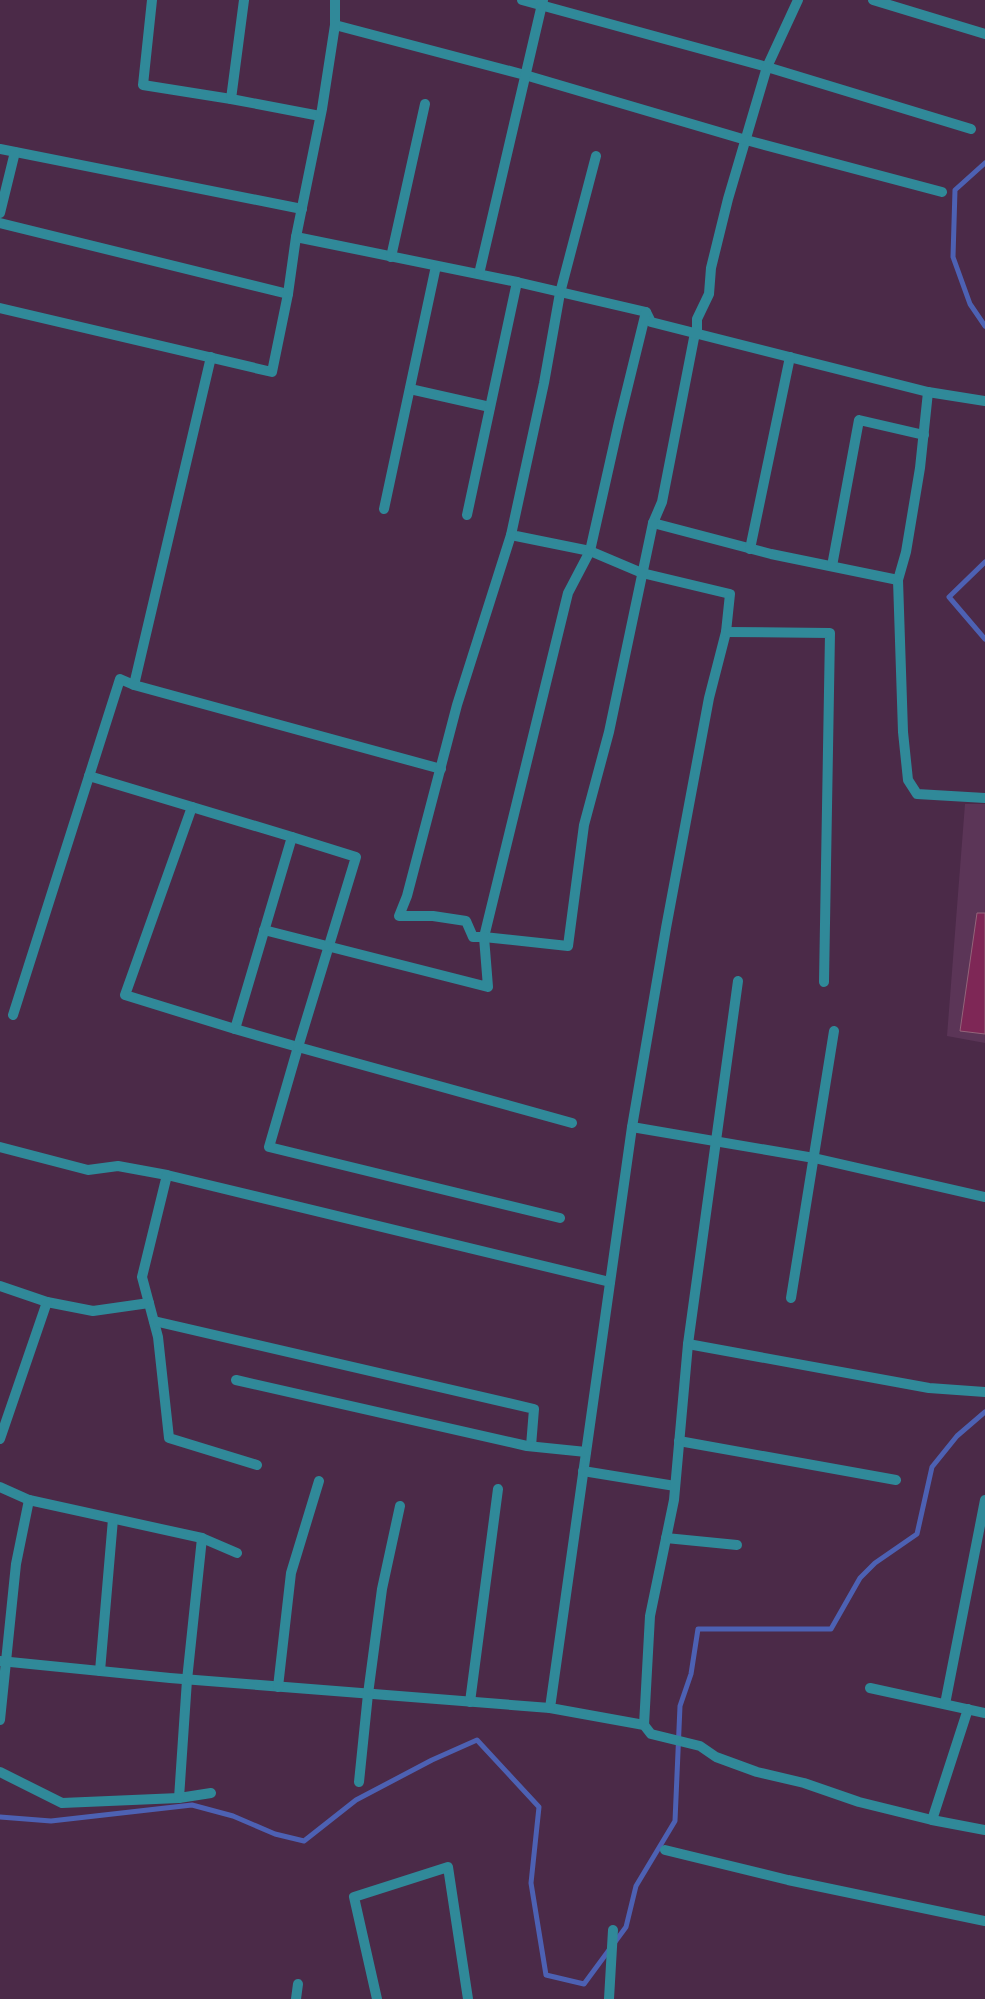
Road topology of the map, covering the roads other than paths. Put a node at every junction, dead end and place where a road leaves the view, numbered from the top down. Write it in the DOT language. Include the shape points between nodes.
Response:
graph roads {
  1 [pos="152,0"];
  2 [pos="244,0"];
  3 [pos="335,0"];
  4 [pos="522,0"];
  5 [pos="798,0"];
  6 [pos="873,0"];
  7 [pos="542,2"];
  8 [pos="335,25"];
  9 [pos="985,34"];
  10 [pos="767,67"];
  11 [pos="525,75"];
  12 [pos="231,99"];
  13 [pos="425,104"];
  14 [pos="320,116"];
  15 [pos="972,129"];
  16 [pos="746,140"];
  17 [pos="0,149"];
  18 [pos="15,152"];
  19 [pos="596,156"];
  20 [pos="942,192"];
  21 [pos="302,209"];
  22 [pos="0,213"];
  23 [pos="0,223"];
  24 [pos="296,237"];
  25 [pos="391,257"];
  26 [pos="436,266"];
  27 [pos="480,274"];
  28 [pos="518,282"];
  29 [pos="560,292"];
  30 [pos="288,294"];
  31 [pos="0,308"];
  32 [pos="646,312"];
  33 [pos="697,333"];
  34 [pos="211,357"];
  35 [pos="790,357"];
  36 [pos="410,388"];
  37 [pos="928,392"];
  38 [pos="983,401"];
  39 [pos="490,407"];
  40 [pos="924,434"];
  41 [pos="384,509"];
  42 [pos="467,515"];
  43 [pos="653,523"];
  44 [pos="511,536"];
  45 [pos="750,549"];
  46 [pos="590,551"];
  47 [pos="832,566"];
  48 [pos="642,573"];
  49 [pos="898,580"];
  50 [pos="726,632"];
  51 [pos="134,685"];
  52 [pos="441,768"];
  53 [pos="89,776"];
  54 [pos="985,798"];
  55 [pos="192,807"];
  56 [pos="292,837"];
  57 [pos="264,930"];
  58 [pos="484,936"];
  59 [pos="329,947"];
  60 [pos="738,981"];
  61 [pos="824,982"];
  62 [pos="13,1014"];
  63 [pos="235,1029"];
  64 [pos="834,1031"];
  65 [pos="298,1047"];
  66 [pos="572,1123"];
  67 [pos="632,1127"];
  68 [pos="715,1141"];
  69 [pos="0,1147"];
  70 [pos="814,1158"];
  71 [pos="167,1175"];
  72 [pos="984,1197"];
  73 [pos="560,1218"];
  74 [pos="610,1282"];
  75 [pos="0,1286"];
  76 [pos="791,1298"];
  77 [pos="47,1302"];
  78 [pos="149,1303"];
  79 [pos="154,1321"];
  80 [pos="688,1344"];
  81 [pos="236,1380"];
  82 [pos="985,1392"];
  83 [pos="0,1437"];
  84 [pos="679,1441"];
  85 [pos="531,1446"];
  86 [pos="586,1452"];
  87 [pos="257,1465"];
  88 [pos="583,1471"];
  89 [pos="896,1480"];
  90 [pos="319,1481"];
  91 [pos="675,1486"];
  92 [pos="0,1487"];
  93 [pos="498,1489"];
  94 [pos="29,1500"];
  95 [pos="985,1500"];
  96 [pos="400,1506"];
  97 [pos="113,1519"];
  98 [pos="202,1538"];
  99 [pos="666,1538"];
  100 [pos="737,1545"];
  101 [pos="237,1553"];
  102 [pos="3,1661"];
  103 [pos="100,1671"];
  104 [pos="187,1680"];
  105 [pos="278,1687"];
  106 [pos="870,1688"];
  107 [pos="368,1694"];
  108 [pos="470,1702"];
  109 [pos="945,1704"];
  110 [pos="550,1708"];
  111 [pos="968,1709"];
  112 [pos="985,1713"];
  113 [pos="0,1720"];
  114 [pos="648,1729"];
  115 [pos="0,1772"];
  116 [pos="359,1782"];
  117 [pos="211,1793"];
  118 [pos="179,1798"];
  119 [pos="932,1820"];
  120 [pos="985,1830"];
  121 [pos="665,1850"];
  122 [pos="985,1921"];
  123 [pos="613,1930"];
  124 [pos="298,1984"];
  125 [pos="296,1999"];
  126 [pos="377,1999"];
  127 [pos="468,1999"];
  128 [pos="609,1999"];
  1 -- 12 [label="street" via="143,85"];
  2 -- 12 [label="street"];
  3 -- 8 [label="street"];
  4 -- 7 [label="street"];
  5 -- 10 [label="street"];
  6 -- 9 [label="street"];
  7 -- 10 [label="street"];
  7 -- 11 [label="street"];
  8 -- 11 [label="street"];
  8 -- 14 [label="street"];
  10 -- 15 [label="street"];
  10 -- 16 [label="street"];
  11 -- 16 [label="street"];
  11 -- 27 [label="street"];
  12 -- 14 [label="street"];
  13 -- 25 [label="street"];
  14 -- 21 [label="street"];
  16 -- 20 [label="street"];
  16 -- 33 [label="street" via="711,268 709,294 697,319"];
  17 -- 18 [label="street"];
  18 -- 21 [label="street"];
  18 -- 22 [label="street"];
  19 -- 29 [label="street"];
  21 -- 24 [label="street"];
  23 -- 30 [label="street"];
  24 -- 25 [label="street"];
  24 -- 30 [label="street"];
  25 -- 26 [label="street"];
  26 -- 27 [label="street"];
  26 -- 36 [label="street"];
  27 -- 28 [label="street"];
  28 -- 29 [label="street"];
  28 -- 39 [label="street"];
  29 -- 32 [label="street"];
  29 -- 44 [label="street"];
  30 -- 34 [label="street" via="272,372"];
  31 -- 34 [label="street"];
  32 -- 33 [label="street" via="651,322"];
  32 -- 46 [label="street"];
  33 -- 35 [label="street"];
  33 -- 43 [label="street" via="662,502"];
  34 -- 51 [label="street"];
  35 -- 37 [label="street"];
  35 -- 45 [label="street"];
  36 -- 39 [label="street"];
  36 -- 41 [label="street"];
  37 -- 38 [label="street"];
  37 -- 40 [label="street"];
  39 -- 42 [label="street"];
  40 -- 47 [label="street" via="859,420"];
  40 -- 49 [label="street" via="906,552"];
  43 -- 45 [label="street"];
  43 -- 48 [label="street"];
  44 -- 46 [label="street"];
  44 -- 52 [label="street" via="457,705"];
  45 -- 47 [label="street"];
  46 -- 48 [label="street"];
  46 -- 58 [label="street" via="568,593"];
  47 -- 49 [label="street"];
  48 -- 50 [label="street" via="730,594"];
  48 -- 58 [label="street" via="609,732 584,826 568,946"];
  49 -- 54 [label="street" via="903,732 908,780 917,794"];
  50 -- 61 [label="street" via="830,633"];
  50 -- 67 [label="street" via="709,698"];
  51 -- 52 [label="street"];
  51 -- 53 [label="street" via="120,679"];
  52 -- 58 [label="street" via="399,916 466,921 473,936"];
  53 -- 55 [label="street"];
  53 -- 62 [label="street"];
  55 -- 56 [label="street"];
  55 -- 63 [label="street" via="125,994"];
  56 -- 57 [label="street"];
  56 -- 59 [label="street" via="356,857"];
  57 -- 59 [label="street"];
  57 -- 63 [label="street"];
  58 -- 59 [label="street" via="488,987"];
  59 -- 65 [label="street"];
  60 -- 68 [label="street"];
  63 -- 65 [label="street"];
  64 -- 70 [label="street"];
  65 -- 66 [label="street"];
  65 -- 73 [label="street" via="269,1148"];
  67 -- 68 [label="street"];
  67 -- 74 [label="street"];
  68 -- 70 [label="street"];
  68 -- 80 [label="street"];
  69 -- 71 [label="street" via="88,1170 118,1166"];
  70 -- 72 [label="street"];
  70 -- 76 [label="street"];
  71 -- 74 [label="street"];
  71 -- 78 [label="street" via="142,1277"];
  74 -- 86 [label="street"];
  75 -- 77 [label="street"];
  77 -- 78 [label="street" via="93,1311"];
  77 -- 83 [label="street"];
  78 -- 79 [label="street"];
  79 -- 85 [label="street" via="534,1409"];
  79 -- 87 [label="street" via="170,1438"];
  80 -- 82 [label="street" via="929,1388"];
  80 -- 84 [label="street"];
  81 -- 85 [label="street"];
  84 -- 89 [label="street"];
  84 -- 91 [label="street"];
  85 -- 86 [label="street"];
  86 -- 88 [label="street"];
  88 -- 91 [label="street"];
  88 -- 110 [label="street"];
  90 -- 105 [label="street" via="291,1574"];
  91 -- 99 [label="street"];
  92 -- 94 [label="street"];
  93 -- 108 [label="street"];
  94 -- 97 [label="street"];
  94 -- 102 [label="street" via="16,1564"];
  95 -- 109 [label="street"];
  96 -- 107 [label="street" via="382,1589"];
  97 -- 98 [label="street"];
  97 -- 103 [label="street"];
  98 -- 101 [label="street"];
  98 -- 104 [label="street"];
  99 -- 100 [label="street"];
  99 -- 114 [label="street" via="650,1616"];
  102 -- 103 [label="street"];
  102 -- 113 [label="street"];
  103 -- 104 [label="street"];
  104 -- 105 [label="street"];
  104 -- 118 [label="street"];
  105 -- 107 [label="street"];
  106 -- 109 [label="street"];
  107 -- 108 [label="street"];
  107 -- 116 [label="street"];
  108 -- 110 [label="street"];
  109 -- 111 [label="street"];
  110 -- 114 [label="street"];
  111 -- 112 [label="street"];
  111 -- 119 [label="street"];
  114 -- 119 [label="street" via="700,1746 716,1757 757,1772"];
  115 -- 118 [label="street" via="62,1803"];
  117 -- 118 [label="street"];
  119 -- 120 [label="street"];
  121 -- 122 [label="street" via="788,1880"];
  123 -- 128 [label="street"];
  124 -- 125 [label="street"];
  126 -- 127 [label="street" via="354,1897 448,1867"];
}
